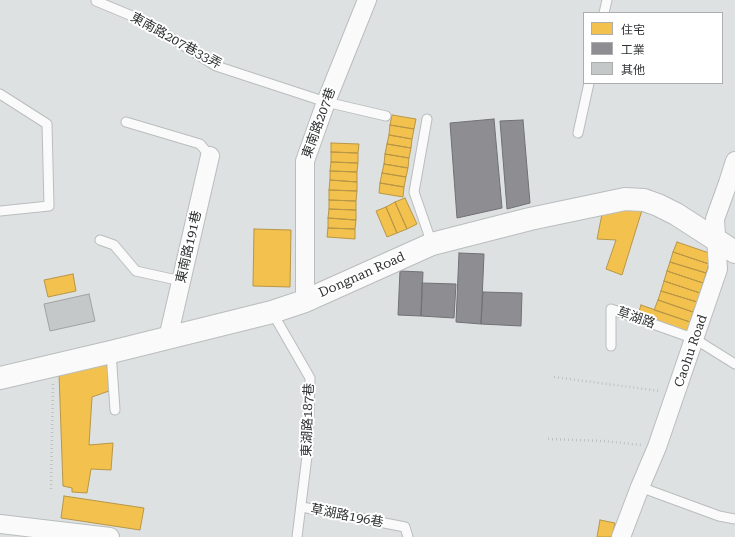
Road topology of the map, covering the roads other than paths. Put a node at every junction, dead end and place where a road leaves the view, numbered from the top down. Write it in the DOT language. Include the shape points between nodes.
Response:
graph roads {
  1 [pos="368,0"];
  2 [pos="607,0"];
  3 [pos="96,1"];
  4 [pos="604,12"];
  5 [pos="588,84"];
  6 [pos="0,94"];
  7 [pos="326,102"];
  8 [pos="386,116"];
  9 [pos="427,120"];
  10 [pos="126,122"];
  11 [pos="578,133"];
  12 [pos="210,156"];
  13 [pos="735,161"];
  14 [pos="0,211"];
  15 [pos="100,240"];
  16 [pos="717,240"];
  17 [pos="432,244"];
  18 [pos="735,252"];
  19 [pos="181,281"];
  20 [pos="305,301"];
  21 [pos="272,312"];
  22 [pos="168,338"];
  23 [pos="695,338"];
  24 [pos="611,346"];
  25 [pos="111,352"];
  26 [pos="735,364"];
  27 [pos="0,378"];
  28 [pos="115,410"];
  29 [pos="640,487"];
  30 [pos="302,507"];
  31 [pos="735,519"];
  32 [pos="0,524"];
  33 [pos="110,537"];
  34 [pos="297,537"];
  35 [pos="408,537"];
  36 [pos="622,537"];
  1 -- 7 [label="street, 東南路207巷"];
  2 -- 4 [label="lane"];
  3 -- 7 [label="lane, 東南路207巷33弄" via="144,22 216,66"];
  5 -- 11 [label="lane"];
  6 -- 14 [label="lane" via="47,124 49,206"];
  7 -- 8 [label="lane, 東南路207巷33弄"];
  7 -- 20 [label="street, 東南路207巷" via="305,161"];
  9 -- 17 [label="lane" via="414,192"];
  10 -- 12 [label="lane" via="200,144"];
  12 -- 19 [label="street, 東南路191巷"];
  13 -- 16 [label="street, Caohu Road" via="715,219"];
  15 -- 19 [label="lane" via="114,245 136,271"];
  16 -- 17 [label="street, Dongnan Road" via="658,205 644,200 625,199 530,219"];
  16 -- 18 [label="street, Dongnan Road"];
  16 -- 23 [label="street, Caohu Road" via="718,269"];
  17 -- 20 [label="street, Dongnan Road"];
  19 -- 22 [label="street, 東南路191巷"];
  20 -- 21 [label="street, Dongnan Road"];
  21 -- 22 [label="street, Dongnan Road"];
  21 -- 30 [label="lane, 東湖路187巷" via="310,378 308,448"];
  22 -- 25 [label="street, Dongnan Road"];
  23 -- 24 [label="lane, 草湖路" via="611,309"];
  23 -- 26 [label="lane"];
  23 -- 29 [label="street, Caohu Road" via="657,447"];
  25 -- 27 [label="street, Dongnan Road"];
  25 -- 28 [label="lane"];
  29 -- 31 [label="lane" via="719,516"];
  29 -- 36 [label="street, Caohu Road"];
  30 -- 34 [label="lane, 東湖路187巷"];
  30 -- 35 [label="lane, 草湖路196巷" via="405,527"];
  32 -- 33 [label="street"];
}
